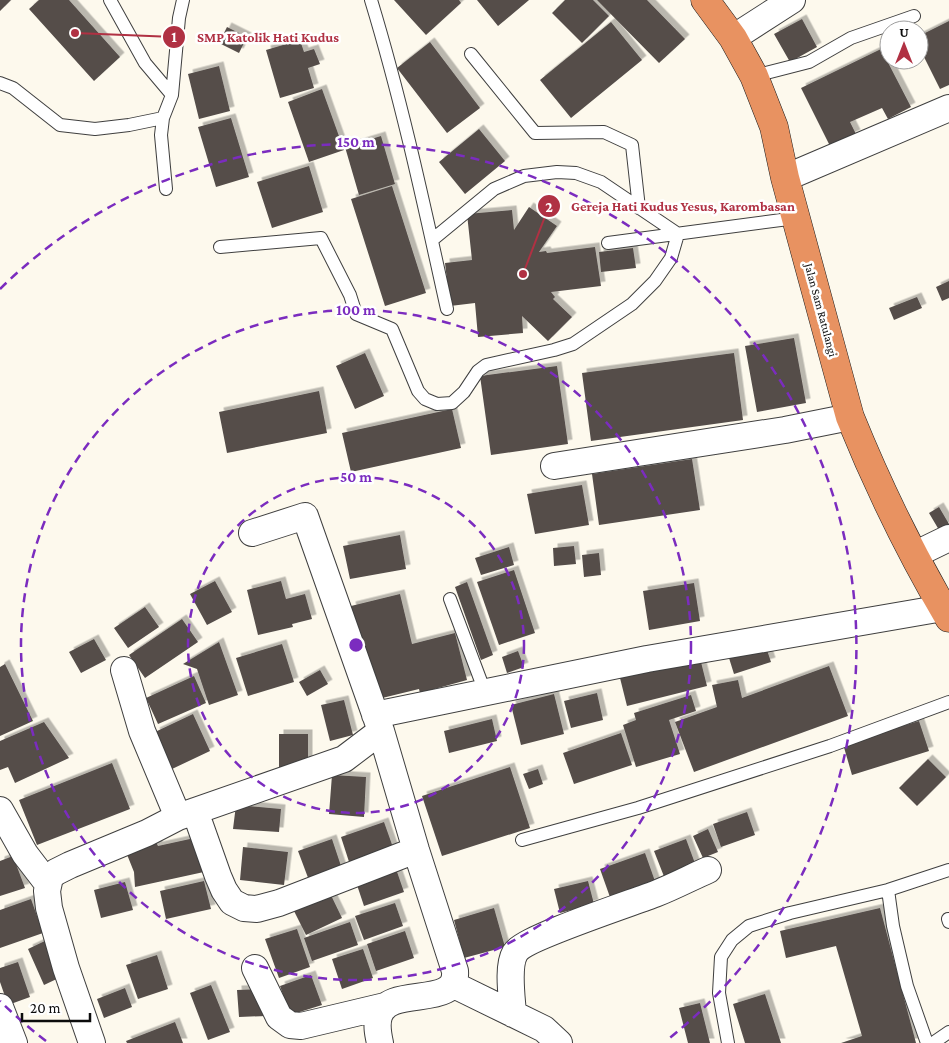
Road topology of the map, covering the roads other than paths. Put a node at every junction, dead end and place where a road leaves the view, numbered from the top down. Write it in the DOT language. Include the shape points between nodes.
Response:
graph roads {
  1 [pos="110,0"];
  2 [pos="183,0"];
  3 [pos="371,0"];
  4 [pos="705,0"];
  5 [pos="792,0"];
  6 [pos="914,16"];
  7 [pos="733,38"];
  8 [pos="471,54"];
  9 [pos="754,76"];
  10 [pos="0,83"];
  11 [pos="172,95"];
  12 [pos="949,108"];
  13 [pos="163,118"];
  14 [pos="785,178"];
  15 [pos="166,190"];
  16 [pos="639,208"];
  17 [pos="796,218"];
  18 [pos="678,234"];
  19 [pos="432,240"];
  20 [pos="608,243"];
  21 [pos="220,247"];
  22 [pos="447,309"];
  23 [pos="850,417"];
  24 [pos="554,466"];
  25 [pos="252,533"];
  26 [pos="949,538"];
  27 [pos="914,555"];
  28 [pos="450,600"];
  29 [pos="946,613"];
  30 [pos="124,670"];
  31 [pos="485,692"];
  32 [pos="949,702"];
  33 [pos="378,723"];
  34 [pos="0,810"];
  35 [pos="186,814"];
  36 [pos="522,840"];
  37 [pos="416,850"];
  38 [pos="708,870"];
  39 [pos="949,870"];
  40 [pos="48,884"];
  41 [pos="888,890"];
  42 [pos="255,968"];
  43 [pos="454,985"];
  44 [pos="385,1006"];
  45 [pos="0,1007"];
  46 [pos="512,1014"];
  47 [pos="949,1032"];
  48 [pos="14,1043"];
  49 [pos="92,1043"];
  50 [pos="380,1043"];
  51 [pos="558,1043"];
  52 [pos="728,1043"];
  53 [pos="928,1043"];
  54 [pos="933,1043"];
  1 -- 11 [label="lane" via="145,63"];
  2 -- 11 [label="lane"];
  3 -- 19 [label="lane" via="386,48"];
  4 -- 7 [label="highway, Jalan Sam Ratulangi"];
  5 -- 7 [label="street"];
  6 -- 9 [label="lane" via="851,38 809,62"];
  7 -- 9 [label="highway, Jalan Sam Ratulangi"];
  8 -- 16 [label="lane" via="535,133 604,132 632,145"];
  9 -- 14 [label="highway, Jalan Sam Ratulangi" via="774,127"];
  10 -- 13 [label="lane" via="13,88 60,125 95,129"];
  11 -- 13 [label="lane"];
  12 -- 14 [label="street"];
  13 -- 15 [label="lane"];
  14 -- 17 [label="highway, Jalan Sam Ratulangi"];
  16 -- 18 [label="lane"];
  16 -- 19 [label="lane" via="601,182 576,173 524,176 494,189"];
  17 -- 18 [label="lane"];
  17 -- 23 [label="highway, Jalan Sam Ratulangi"];
  18 -- 20 [label="lane"];
  18 -- 21 [label="lane" via="672,258 656,281 632,304 573,344 486,365 452,403 437,404 425,399 418,391 392,329 356,314 321,238"];
  19 -- 22 [label="lane"];
  23 -- 24 [label="street"];
  23 -- 27 [label="highway, Jalan Sam Ratulangi"];
  25 -- 33 [label="street" via="305,516"];
  26 -- 27 [label="street"];
  27 -- 29 [label="highway, Jalan Sam Ratulangi"];
  28 -- 31 [label="lane"];
  29 -- 31 [label="street" via="647,659"];
  30 -- 35 [label="street" via="142,731"];
  31 -- 33 [label="street"];
  32 -- 36 [label="lane" via="821,749 638,808"];
  33 -- 35 [label="street" via="344,759"];
  33 -- 37 [label="street"];
  34 -- 40 [label="street" via="25,854"];
  35 -- 37 [label="street" via="224,890 232,902 244,908 279,904"];
  35 -- 40 [label="street" via="56,872"];
  37 -- 43 [label="street" via="455,970"];
  38 -- 46 [label="street" via="656,894 523,945 511,961"];
  39 -- 41 [label="lane"];
  40 -- 49 [label="street" via="49,908"];
  41 -- 52 [label="lane" via="790,913 750,926 732,940 721,957 719,993"];
  41 -- 53 [label="lane" via="906,986"];
  42 -- 44 [label="street" via="279,1017 290,1025 301,1026"];
  43 -- 44 [label="street" via="445,992 420,995"];
  43 -- 46 [label="street"];
  44 -- 50 [label="street" via="377,1025"];
  45 -- 48 [label="street"];
  46 -- 51 [label="street" via="544,1030"];
  47 -- 54 [label="lane"];
}
